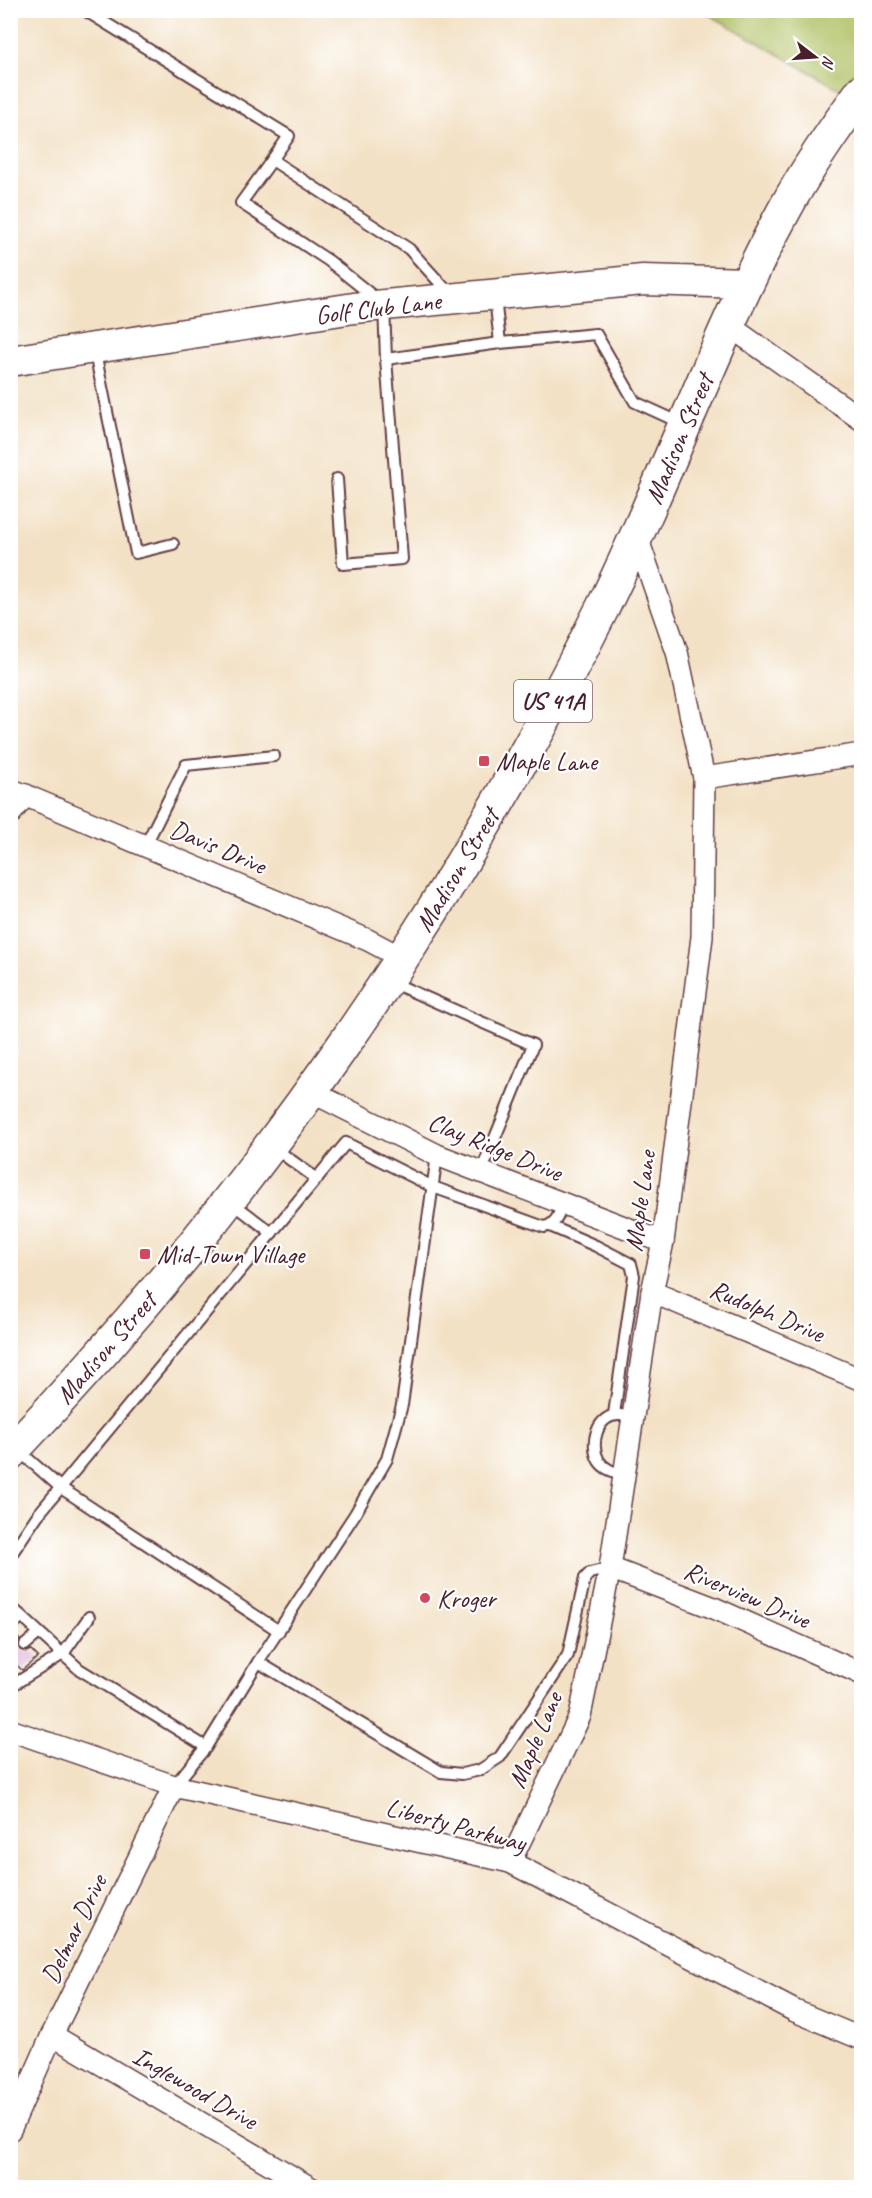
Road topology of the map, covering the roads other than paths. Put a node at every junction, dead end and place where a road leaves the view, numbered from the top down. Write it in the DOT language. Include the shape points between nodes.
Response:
graph roads {
  1 [pos="86,11"];
  2 [pos="861,91"];
  3 [pos="272,160"];
  4 [pos="747,283"];
  5 [pos="495,294"];
  6 [pos="455,298"];
  7 [pos="384,305"];
  8 [pos="728,325"];
  9 [pos="500,343"];
  10 [pos="94,348"];
  11 [pos="386,359"];
  12 [pos="10,361"];
  13 [pos="861,420"];
  14 [pos="684,425"];
  15 [pos="337,479"];
  16 [pos="638,537"];
  17 [pos="173,544"];
  18 [pos="861,754"];
  19 [pos="274,756"];
  20 [pos="704,778"];
  21 [pos="18,792"];
  22 [pos="10,814"];
  23 [pos="145,846"];
  24 [pos="395,969"];
  25 [pos="312,1092"];
  26 [pos="272,1146"];
  27 [pos="437,1155"];
  28 [pos="481,1172"];
  29 [pos="317,1179"];
  30 [pos="433,1187"];
  31 [pos="230,1201"];
  32 [pos="563,1204"];
  33 [pos="550,1226"];
  34 [pos="272,1233"];
  35 [pos="663,1242"];
  36 [pos="652,1292"];
  37 [pos="861,1380"];
  38 [pos="624,1415"];
  39 [pos="13,1450"];
  40 [pos="624,1475"];
  41 [pos="61,1488"];
  42 [pos="10,1556"];
  43 [pos="610,1568"];
  44 [pos="10,1606"];
  45 [pos="22,1616"];
  46 [pos="89,1617"];
  47 [pos="10,1627"];
  48 [pos="279,1631"];
  49 [pos="39,1633"];
  50 [pos="25,1645"];
  51 [pos="63,1654"];
  52 [pos="258,1662"];
  53 [pos="861,1674"];
  54 [pos="10,1677"];
  55 [pos="10,1730"];
  56 [pos="206,1747"];
  57 [pos="174,1786"];
  58 [pos="510,1862"];
  59 [pos="52,2035"];
  60 [pos="861,2039"];
  61 [pos="10,2130"];
  62 [pos="311,2187"];
  1 -- 3 [label="lane" via="289,136"];
  2 -- 4 [label="main road, Madison Street / US 41A" via="789,202"];
  3 -- 6 [label="lane" via="409,249"];
  3 -- 7 [label="lane" via="241,203 329,261"];
  4 -- 5 [label="street, Golf Club Lane" via="643,280"];
  4 -- 8 [label="main road, Madison Street / US 41A"];
  5 -- 6 [label="street, Golf Club Lane"];
  5 -- 9 [label="lane"];
  6 -- 7 [label="street, Golf Club Lane"];
  7 -- 10 [label="street, Golf Club Lane"];
  7 -- 11 [label="lane"];
  8 -- 13 [label="street"];
  8 -- 14 [label="main road, Madison Street / US 41A"];
  9 -- 11 [label="lane"];
  9 -- 14 [label="lane" via="596,334 634,402"];
  10 -- 12 [label="street, Golf Club Lane"];
  10 -- 17 [label="lane" via="135,553"];
  11 -- 15 [label="lane" via="402,559 342,564"];
  14 -- 16 [label="main road, Madison Street / US 41A"];
  16 -- 20 [label="street, Maple Lane" via="677,652"];
  16 -- 24 [label="main road, Madison Street / US 41A" via="507,788"];
  18 -- 20 [label="street"];
  19 -- 23 [label="lane" via="186,765"];
  20 -- 35 [label="street, Maple Lane" via="702,938"];
  21 -- 22 [label="street"];
  21 -- 23 [label="street, Davis Drive"];
  23 -- 24 [label="street, Davis Drive" via="368,940"];
  24 -- 25 [label="main road, Madison Street / US 41A"];
  24 -- 28 [label="lane" via="533,1045"];
  25 -- 26 [label="main road, Madison Street / US 41A"];
  25 -- 27 [label="street, Clay Ridge Drive"];
  26 -- 29 [label="lane"];
  26 -- 31 [label="main road, Madison Street / US 41A"];
  27 -- 28 [label="street, Clay Ridge Drive"];
  27 -- 30 [label="lane"];
  28 -- 32 [label="street, Clay Ridge Drive"];
  29 -- 30 [label="lane" via="346,1143"];
  29 -- 34 [label="lane"];
  30 -- 33 [label="lane"];
  30 -- 48 [label="lane" via="402,1405 387,1459"];
  31 -- 34 [label="lane"];
  31 -- 39 [label="main road, Madison Street / US 41A" via="109,1346"];
  32 -- 33 [label="lane"];
  32 -- 35 [label="street, Clay Ridge Drive"];
  33 -- 38 [label="lane" via="631,1264 634,1276"];
  34 -- 41 [label="lane"];
  35 -- 36 [label="street, Maple Lane"];
  36 -- 37 [label="street, Rudolph Drive"];
  36 -- 38 [label="street, Maple Lane"];
  38 -- 40 [label="street, Maple Lane"];
  38 -- 40 [label="lane" via="602,1421 594,1449 600,1463"];
  39 -- 41 [label="lane"];
  40 -- 43 [label="street, Maple Lane"];
  41 -- 42 [label="lane"];
  41 -- 48 [label="lane"];
  43 -- 52 [label="lane" via="585,1578 568,1655 500,1757 480,1770 462,1774 441,1772"];
  43 -- 53 [label="street, Riverview Drive" via="714,1608"];
  43 -- 58 [label="street, Maple Lane" via="580,1716"];
  44 -- 45 [label="lane"];
  45 -- 47 [label="lane"];
  45 -- 49 [label="lane"];
  46 -- 51 [label="lane"];
  48 -- 52 [label="lane"];
  49 -- 50 [label="lane"];
  49 -- 51 [label="lane"];
  51 -- 54 [label="lane" via="16,1683"];
  51 -- 56 [label="lane" via="79,1669"];
  52 -- 56 [label="lane"];
  55 -- 57 [label="street, Liberty Parkway"];
  56 -- 57 [label="lane"];
  57 -- 58 [label="street, Liberty Parkway"];
  57 -- 59 [label="street, Delmar Drive"];
  58 -- 60 [label="street, Liberty Parkway" via="795,2011"];
  59 -- 61 [label="street, Delmar Drive"];
  59 -- 62 [label="street, Inglewood Drive"];
}
